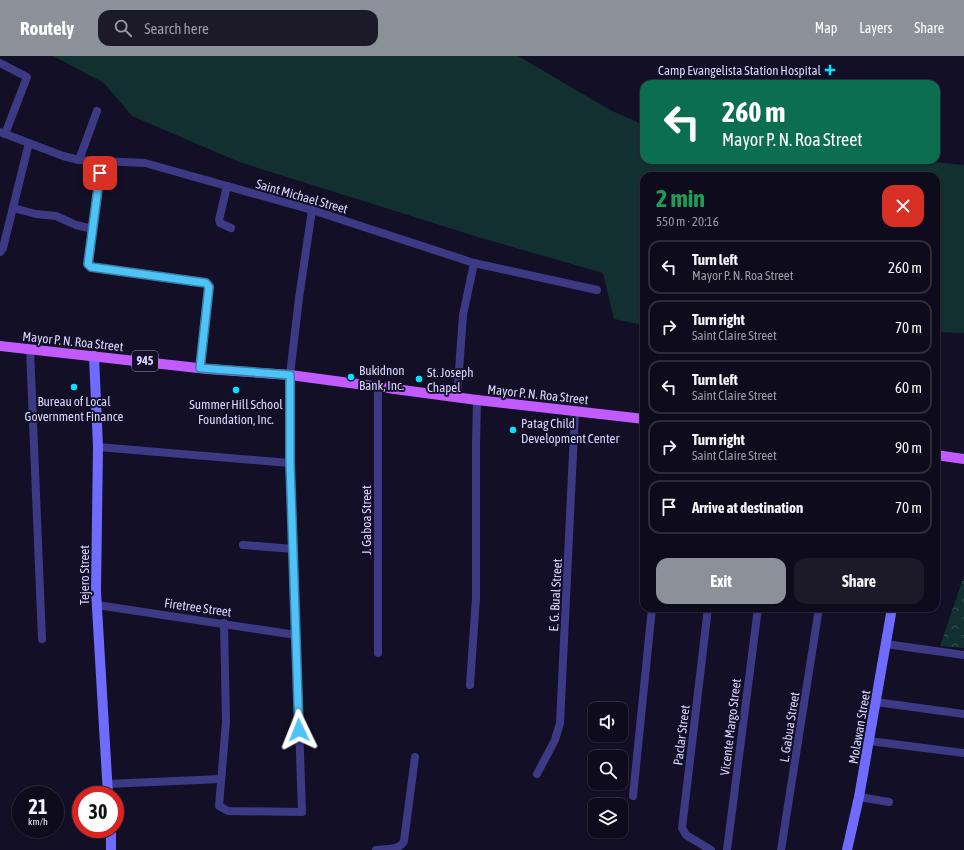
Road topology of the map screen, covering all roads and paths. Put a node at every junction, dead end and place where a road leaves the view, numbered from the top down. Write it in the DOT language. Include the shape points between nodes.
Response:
graph roads {
  1 [pos="0,63"];
  2 [pos="97,111"];
  3 [pos="2,133"];
  4 [pos="29,143"];
  5 [pos="79,160"];
  6 [pos="102,160"];
  7 [pos="227,186"];
  8 [pos="13,208"];
  9 [pos="312,210"];
  10 [pos="231,228"];
  11 [pos="92,229"];
  12 [pos="0,252"];
  13 [pos="474,263"];
  14 [pos="597,290"];
  15 [pos="0,346"];
  16 [pos="30,349"];
  17 [pos="94,356"];
  18 [pos="200,368"];
  19 [pos="290,375"];
  20 [pos="378,387"];
  21 [pos="457,398"];
  22 [pos="478,400"];
  23 [pos="575,412"];
  24 [pos="640,419"];
  25 [pos="98,447"];
  26 [pos="940,456"];
  27 [pos="964,459"];
  28 [pos="290,462"];
  29 [pos="243,545"];
  30 [pos="294,549"];
  31 [pos="97,605"];
  32 [pos="652,612"];
  33 [pos="708,612"];
  34 [pos="757,612"];
  35 [pos="818,612"];
  36 [pos="891,612"];
  37 [pos="224,623"];
  38 [pos="296,635"];
  39 [pos="42,639"];
  40 [pos="886,644"];
  41 [pos="378,653"];
  42 [pos="964,655"];
  43 [pos="470,685"];
  44 [pos="876,702"];
  45 [pos="964,714"];
  46 [pos="870,741"];
  47 [pos="964,753"];
  48 [pos="415,757"];
  49 [pos="538,774"];
  50 [pos="220,779"];
  51 [pos="107,784"];
  52 [pos="633,796"];
  53 [pos="859,797"];
  54 [pos="889,802"];
  55 [pos="111,838"];
  56 [pos="112,850"];
  57 [pos="376,850"];
  58 [pos="711,850"];
  59 [pos="727,850"];
  60 [pos="781,850"];
  61 [pos="847,850"];
  1 -- 3 [label="street" via="27,77"];
  2 -- 5 [label="street"];
  3 -- 4 [label="street, Saint Michael Street"];
  4 -- 5 [label="street, Saint Michael Street"];
  4 -- 8 [label="street"];
  5 -- 6 [label="street, Saint Michael Street"];
  6 -- 7 [label="street, Saint Michael Street" via="145,163"];
  6 -- 11 [label="street"];
  7 -- 9 [label="street, Saint Michael Street"];
  7 -- 10 [label="street" via="219,220"];
  8 -- 11 [label="street" via="56,216"];
  8 -- 12 [label="street"];
  9 -- 13 [label="street, Saint Michael Street"];
  9 -- 19 [label="street"];
  11 -- 18 [label="street" via="88,262 91,267 204,282 208,285"];
  13 -- 14 [label="street, Saint Michael Street"];
  13 -- 21 [label="street" via="464,315"];
  15 -- 16 [label="main road, Mayor P. N. Roa Street / 945"];
  16 -- 17 [label="main road, Mayor P. N. Roa Street / 945"];
  16 -- 39 [label="street"];
  17 -- 18 [label="main road, Mayor P. N. Roa Street / 945"];
  17 -- 25 [label="main road, Tejero Street"];
  18 -- 19 [label="main road, Mayor P. N. Roa Street / 945"];
  19 -- 20 [label="main road, Mayor P. N. Roa Street / 945"];
  19 -- 28 [label="street"];
  20 -- 21 [label="main road, Mayor P. N. Roa Street / 945"];
  20 -- 41 [label="street, J. Gaboa Street"];
  21 -- 22 [label="main road, Mayor P. N. Roa Street / 945"];
  22 -- 23 [label="main road, Mayor P. N. Roa Street / 945"];
  22 -- 43 [label="street" via="476,598"];
  23 -- 24 [label="main road, Mayor P. N. Roa Street / 945"];
  23 -- 49 [label="street, E. G. Bual Street" via="560,723"];
  25 -- 28 [label="street"];
  25 -- 31 [label="main road, Tejero Street"];
  26 -- 27 [label="main road"];
  28 -- 30 [label="street"];
  29 -- 30 [label="street"];
  30 -- 38 [label="street"];
  31 -- 37 [label="street, Firetree Street"];
  31 -- 51 [label="main road, Tejero Street"];
  32 -- 52 [label="street"];
  33 -- 58 [label="street, Paclar Street" via="682,828 686,835"];
  34 -- 59 [label="street, Vicente Margo Street"];
  35 -- 60 [label="street, L. Gabua Street"];
  36 -- 40 [label="main road, Molawan Street"];
  37 -- 38 [label="street, Firetree Street"];
  37 -- 50 [label="street" via="226,722"];
  38 -- 50 [label="street" via="302,812 224,810 218,803"];
  40 -- 42 [label="street"];
  40 -- 44 [label="main road, Molawan Street"];
  44 -- 45 [label="street"];
  44 -- 46 [label="main road, Molawan Street"];
  46 -- 47 [label="street"];
  46 -- 53 [label="main road, Molawan Street"];
  48 -- 57 [label="street" via="402,846"];
  50 -- 51 [label="street"];
  53 -- 54 [label="street"];
  53 -- 61 [label="main road, Molawan Street"];
  55 -- 56 [label="main road"];
}
